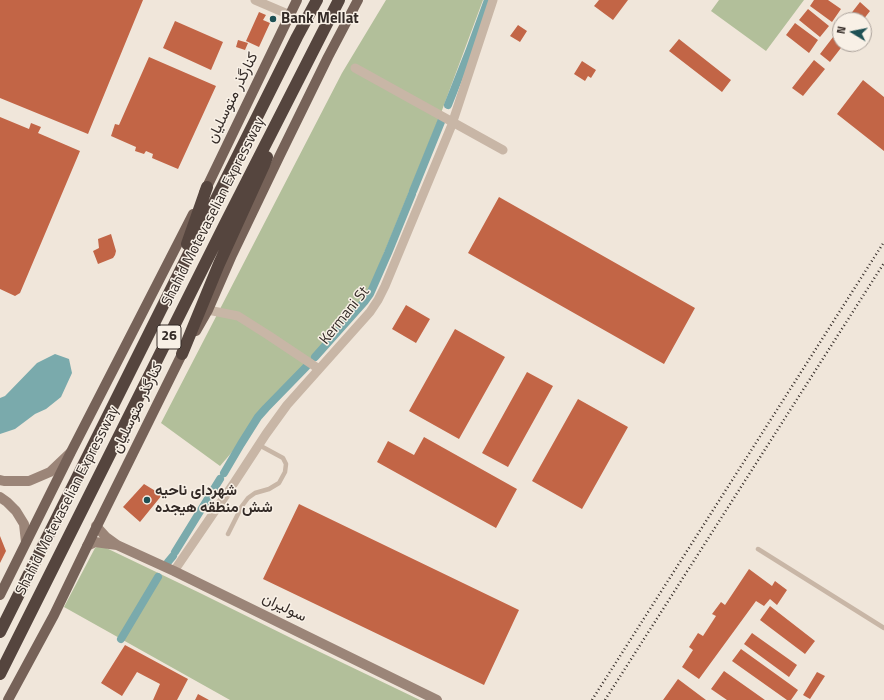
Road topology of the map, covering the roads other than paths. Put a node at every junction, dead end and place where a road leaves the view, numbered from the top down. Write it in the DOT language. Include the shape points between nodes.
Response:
graph roads {
  1 [pos="255,0"];
  2 [pos="297,0"];
  3 [pos="317,0"];
  4 [pos="339,0"];
  5 [pos="358,0"];
  6 [pos="493,0"];
  7 [pos="290,15"];
  8 [pos="355,68"];
  9 [pos="278,120"];
  10 [pos="452,122"];
  11 [pos="503,150"];
  12 [pos="207,187"];
  13 [pos="170,293"];
  14 [pos="208,310"];
  15 [pos="182,354"];
  16 [pos="319,370"];
  17 [pos="259,445"];
  18 [pos="71,452"];
  19 [pos="0,480"];
  20 [pos="0,497"];
  21 [pos="96,526"];
  22 [pos="228,534"];
  23 [pos="26,542"];
  24 [pos="117,544"];
  25 [pos="87,546"];
  26 [pos="758,549"];
  27 [pos="174,571"];
  28 [pos="0,595"];
  29 [pos="884,628"];
  30 [pos="0,632"];
  31 [pos="0,674"];
  32 [pos="8,700"];
  33 [pos="437,700"];
  1 -- 7 [label="street"];
  2 -- 7 [label="main road, کنارگذر متوسلیان"];
  3 -- 13 [label="highway, Shahid Motevaselian Expressway / 26"];
  4 -- 9 [label="highway, Shahid Motevaselian Expressway / 26"];
  5 -- 14 [label="main road, کنارگذر متوسلیان" via="249,219"];
  6 -- 10 [label="street, Kermani St"];
  7 -- 12 [label="main road, کنارگذر متوسلیان"];
  8 -- 10 [label="street"];
  9 -- 15 [label="highway" via="264,165"];
  9 -- 31 [label="highway, Shahid Motevaselian Expressway / 26"];
  10 -- 11 [label="street"];
  10 -- 16 [label="street, Kermani St" via="381,293 370,312"];
  12 -- 13 [label="highway"];
  12 -- 18 [label="main road, کنارگذر متوسلیان"];
  13 -- 30 [label="highway, Shahid Motevaselian Expressway / 26"];
  14 -- 15 [label="main road, کنارگذر متوسلیان"];
  14 -- 16 [label="street" via="238,316"];
  15 -- 21 [label="main road, کنارگذر متوسلیان"];
  16 -- 17 [label="street, Kermani St" via="287,405"];
  17 -- 22 [label="lane" via="283,458 286,464 285,472 279,483 248,498"];
  17 -- 27 [label="street, Kermani St"];
  18 -- 19 [label="main road" via="50,472 29,481"];
  18 -- 23 [label="main road, کنارگذر متوسلیان"];
  20 -- 23 [label="main road" via="16,511 24,524"];
  21 -- 24 [label="main road"];
  21 -- 25 [label="main road, کنارگذر متوسلیان"];
  23 -- 28 [label="main road, کنارگذر متوسلیان"];
  24 -- 25 [label="main road" via="95,542"];
  24 -- 27 [label="main road, سولیران"];
  25 -- 32 [label="main road, کنارگذر متوسلیان" via="54,615"];
  26 -- 29 [label="lane"];
  27 -- 33 [label="main road, سولیران"];
}
